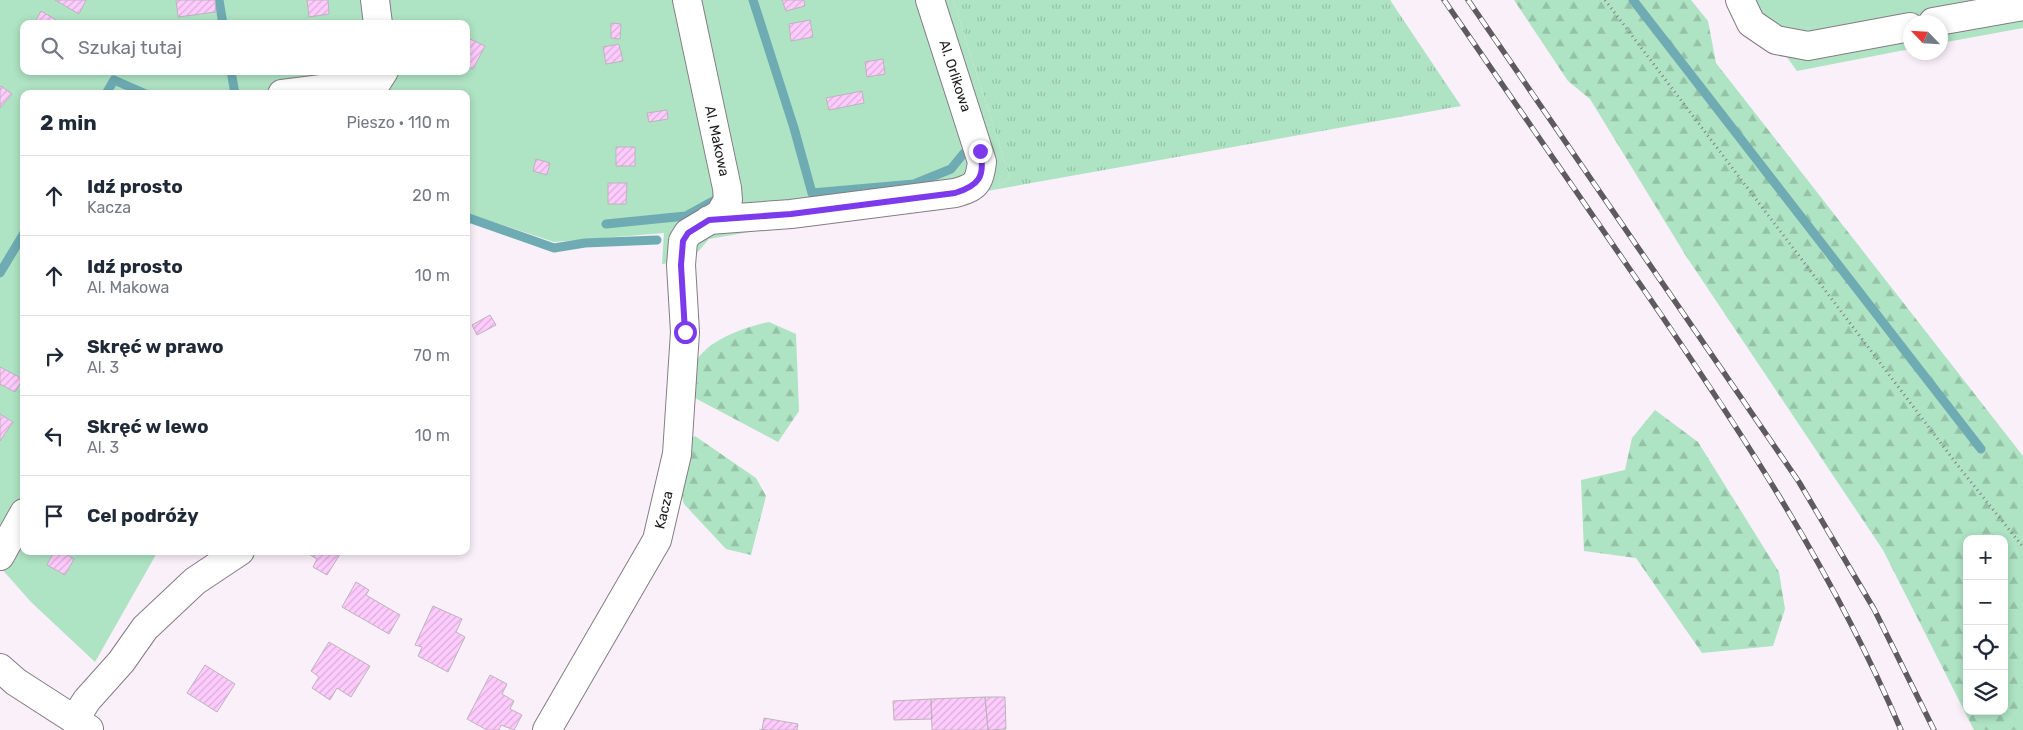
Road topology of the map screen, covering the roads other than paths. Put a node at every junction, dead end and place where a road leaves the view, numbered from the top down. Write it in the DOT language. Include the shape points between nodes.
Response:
graph roads {
  1 [pos="375,0"];
  2 [pos="687,0"];
  3 [pos="930,0"];
  4 [pos="1740,0"];
  5 [pos="2023,6"];
  6 [pos="1948,19"];
  7 [pos="378,20"];
  8 [pos="1903,28"];
  9 [pos="381,75"];
  10 [pos="314,90"];
  11 [pos="709,220"];
  12 [pos="681,262"];
  13 [pos="20,520"];
  14 [pos="234,555"];
  15 [pos="0,556"];
  16 [pos="0,668"];
  17 [pos="82,725"];
  18 [pos="547,730"];
  1 -- 7 [label="street"];
  2 -- 11 [label="street, Al. Makowa" via="727,188 728,200 720,214"];
  3 -- 11 [label="street, Al. Orlikowa" via="980,151 979,180 972,188 955,193 791,214"];
  4 -- 8 [label="street" via="1752,23 1776,40 1808,46"];
  5 -- 6 [label="street"];
  9 -- 10 [label="street" via="377,82"];
  11 -- 12 [label="street, Al. Makowa" via="688,233 683,241"];
  12 -- 18 [label="street, Kacza" via="685,332 677,454 657,540"];
  13 -- 15 [label="street"];
  14 -- 17 [label="street" via="195,581 145,628 121,662 87,700"];
  16 -- 17 [label="street"];
}
